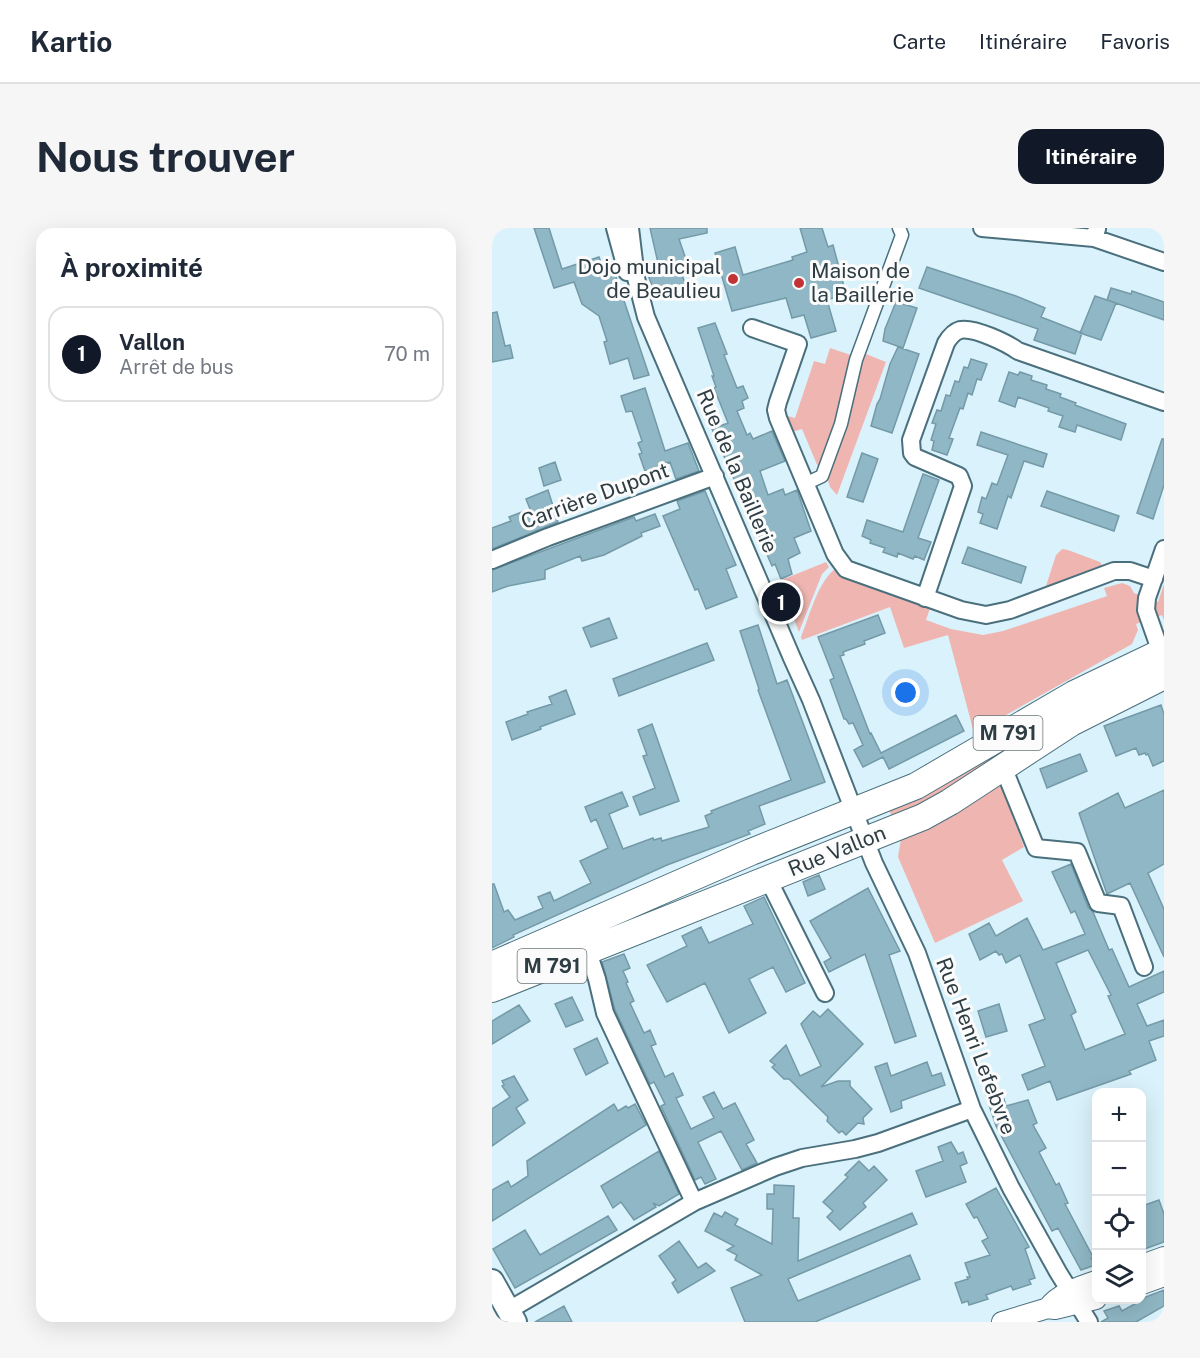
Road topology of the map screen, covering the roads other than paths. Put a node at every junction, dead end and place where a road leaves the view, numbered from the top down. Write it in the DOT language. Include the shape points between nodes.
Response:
graph roads {
  1 [pos="615,228"];
  2 [pos="630,228"];
  3 [pos="899,228"];
  4 [pos="982,228"];
  5 [pos="1096,233"];
  6 [pos="1164,262"];
  7 [pos="646,317"];
  8 [pos="752,328"];
  9 [pos="1164,402"];
  10 [pos="714,476"];
  11 [pos="805,484"];
  12 [pos="1164,549"];
  13 [pos="492,560"];
  14 [pos="1154,579"];
  15 [pos="925,598"];
  16 [pos="1163,661"];
  17 [pos="1003,767"];
  18 [pos="854,810"];
  19 [pos="865,840"];
  20 [pos="768,879"];
  21 [pos="588,951"];
  22 [pos="492,965"];
  23 [pos="1144,967"];
  24 [pos="492,989"];
  25 [pos="825,993"];
  26 [pos="972,1109"];
  27 [pos="694,1202"];
  28 [pos="1164,1257"];
  29 [pos="1146,1264"];
  30 [pos="1164,1276"];
  31 [pos="492,1281"];
  32 [pos="1146,1283"];
  33 [pos="1092,1286"];
  34 [pos="1082,1298"];
  35 [pos="512,1316"];
  36 [pos="1002,1322"];
  37 [pos="1089,1322"];
  1 -- 7 [label="street, Rue de la Baillerie" via="632,287"];
  2 -- 7 [label="street, Rue de la Baillerie"];
  3 -- 11 [label="street" via="902,235 856,360 822,476"];
  4 -- 5 [label="street"];
  5 -- 6 [label="street"];
  7 -- 10 [label="street, Rue de la Baillerie"];
  8 -- 11 [label="street" via="798,344 776,410"];
  9 -- 15 [label="street" via="1018,351 1008,343 969,330 955,332 946,343 911,440 915,457 959,476 963,486"];
  10 -- 13 [label="street, Carrière Dupont"];
  10 -- 18 [label="street, Rue de la Baillerie"];
  11 -- 15 [label="street" via="835,554 846,569"];
  12 -- 14 [label="street"];
  14 -- 15 [label="street" via="1130,571 1114,571 986,615"];
  14 -- 16 [label="street" via="1146,610"];
  16 -- 17 [label="main road, Rue Vallon / M 791"];
  16 -- 18 [label="main road, Rue Vallon / M 791" via="1074,694 916,786"];
  17 -- 19 [label="main road, Rue Vallon / M 791" via="937,810"];
  17 -- 23 [label="street" via="1036,848 1077,852 1098,903 1121,906"];
  18 -- 19 [label="street, Rue Henri Lefebvre"];
  18 -- 22 [label="main road, Rue Vallon / M 791"];
  19 -- 20 [label="main road, Rue Vallon / M 791"];
  19 -- 26 [label="street, Rue Henri Lefebvre" via="917,953"];
  20 -- 21 [label="main road, Rue Vallon / M 791"];
  20 -- 25 [label="street"];
  21 -- 24 [label="main road, Rue Vallon / M 791"];
  21 -- 27 [label="street" via="605,1013"];
  26 -- 27 [label="street" via="878,1143 793,1161"];
  26 -- 34 [label="street, Rue Henri Lefebvre" via="1011,1188"];
  27 -- 35 [label="street"];
  28 -- 29 [label="street"];
  30 -- 32 [label="street"];
  31 -- 35 [label="main road"];
  33 -- 34 [label="street"];
  34 -- 36 [label="street" via="1051,1303 1048,1308"];
  34 -- 37 [label="street, Rue Henri Lefebvre"];
}
